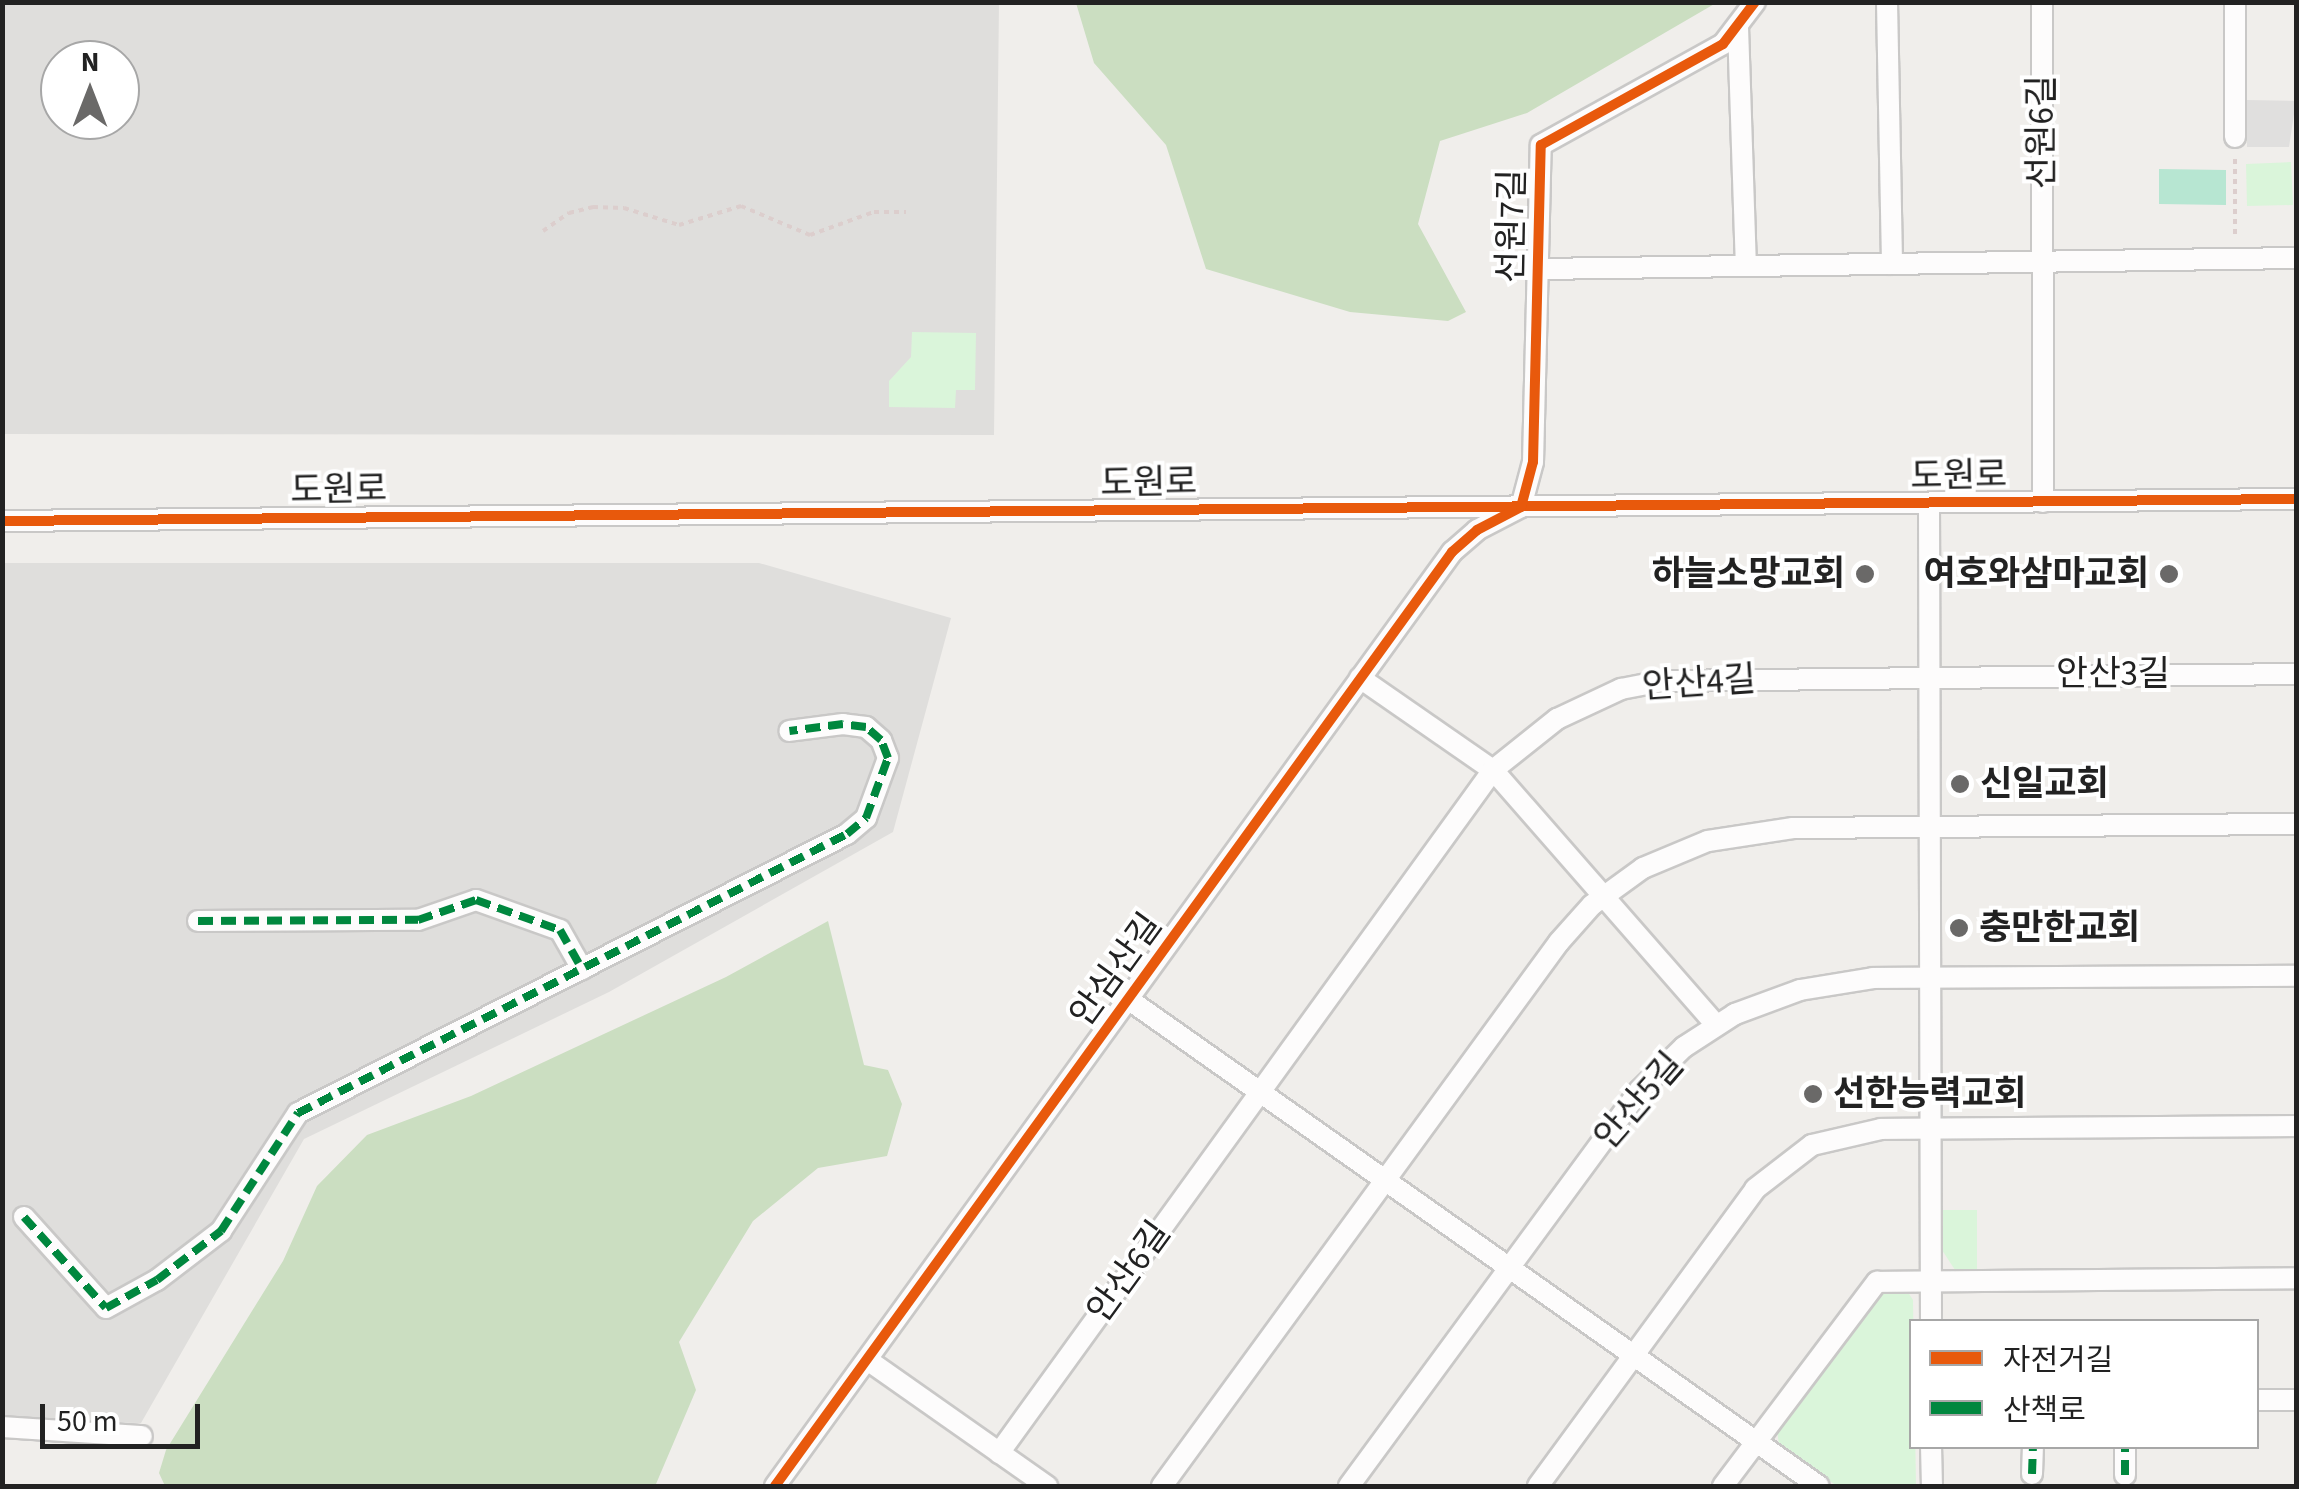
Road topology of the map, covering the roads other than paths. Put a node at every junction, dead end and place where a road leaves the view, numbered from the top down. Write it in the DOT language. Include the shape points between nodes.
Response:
graph roads {
  1 [pos="1755,2"];
  2 [pos="1888,2"];
  3 [pos="2042,2"];
  4 [pos="2235,2"];
  5 [pos="1738,27"];
  6 [pos="2235,137"];
  7 [pos="2296,258"];
  8 [pos="2042,262"];
  9 [pos="1892,264"];
  10 [pos="1746,266"];
  11 [pos="1539,269"];
  12 [pos="2296,499"];
  13 [pos="2043,502"];
  14 [pos="1929,504"];
  15 [pos="1521,507"];
  16 [pos="2,521"];
  17 [pos="2296,674"];
  18 [pos="1930,675"];
  19 [pos="1360,678"];
  20 [pos="788,731"];
  21 [pos="1494,770"];
  22 [pos="2296,824"];
  23 [pos="1930,828"];
  24 [pos="1603,895"];
  25 [pos="198,920"];
  26 [pos="582,969"];
  27 [pos="2296,976"];
  28 [pos="1930,978"];
  29 [pos="1128,999"];
  30 [pos="1716,1026"];
  31 [pos="1260,1092"];
  32 [pos="2296,1126"];
  33 [pos="1931,1128"];
  34 [pos="1385,1180"];
  35 [pos="24,1216"];
  36 [pos="1509,1268"];
  37 [pos="2296,1278"];
  38 [pos="1931,1279"];
  39 [pos="1931,1319"];
  40 [pos="1634,1356"];
  41 [pos="869,1361"];
  42 [pos="2259,1400"];
  43 [pos="2296,1400"];
  44 [pos="2,1427"];
  45 [pos="142,1436"];
  46 [pos="1756,1442"];
  47 [pos="1932,1449"];
  48 [pos="2032,1449"];
  49 [pos="2125,1449"];
  50 [pos="999,1453"];
  51 [pos="2032,1474"];
  52 [pos="2125,1475"];
  53 [pos="775,1486"];
  54 [pos="1047,1486"];
  55 [pos="1162,1486"];
  56 [pos="1348,1486"];
  57 [pos="1538,1486"];
  58 [pos="1723,1486"];
  59 [pos="1819,1486"];
  60 [pos="1932,1486"];
  1 -- 5 [label="street, 선원7길"];
  2 -- 9 [label="street"];
  3 -- 8 [label="street, 선원6길"];
  4 -- 6 [label="street"];
  5 -- 10 [label="street"];
  5 -- 11 [label="street, 선원7길" via="1723,44 1541,146"];
  7 -- 8 [label="street"];
  8 -- 9 [label="street, 선원7길"];
  8 -- 13 [label="street, 선원6길"];
  9 -- 10 [label="street, 선원7길"];
  10 -- 11 [label="street, 선원7길"];
  11 -- 15 [label="street, 선원7길" via="1533,462"];
  12 -- 13 [label="street, 도원로"];
  13 -- 14 [label="street, 도원로"];
  14 -- 15 [label="street, 도원로"];
  14 -- 18 [label="street"];
  15 -- 16 [label="street, 도원로"];
  15 -- 19 [label="street, 안심산길" via="1459,545"];
  17 -- 18 [label="street, 안산3길"];
  18 -- 21 [label="street, 안산4길" via="1634,685 1557,719"];
  18 -- 23 [label="street"];
  19 -- 21 [label="street"];
  19 -- 29 [label="street, 안심산길"];
  20 -- 26 [label="street" via="843,724 866,727 881,740 888,758 866,818"];
  21 -- 24 [label="street"];
  21 -- 31 [label="street"];
  22 -- 23 [label="street"];
  23 -- 24 [label="street" via="1793,828 1727,836 1668,855"];
  23 -- 28 [label="street"];
  24 -- 30 [label="street"];
  24 -- 34 [label="street" via="1559,942"];
  25 -- 26 [label="street" via="418,920 476,900 560,930"];
  26 -- 35 [label="street" via="298,1114 221,1232 106,1308"];
  27 -- 28 [label="street"];
  28 -- 30 [label="street, 안산5길" via="1800,990"];
  28 -- 33 [label="street"];
  29 -- 31 [label="street"];
  29 -- 41 [label="street, 안심산길"];
  30 -- 36 [label="street, 안산5길" via="1640,1091"];
  31 -- 34 [label="street"];
  31 -- 50 [label="street, 안산6길"];
  32 -- 33 [label="street"];
  33 -- 38 [label="street"];
  33 -- 40 [label="street" via="1851,1132 1778,1165"];
  34 -- 36 [label="street"];
  34 -- 55 [label="street"];
  36 -- 40 [label="street"];
  36 -- 56 [label="street"];
  37 -- 38 [label="street"];
  38 -- 39 [label="street"];
  38 -- 46 [label="street" via="1885,1279 1869,1288"];
  40 -- 46 [label="street"];
  40 -- 57 [label="street"];
  41 -- 50 [label="street"];
  41 -- 53 [label="street, 안심산길"];
  42 -- 43 [label="street"];
  44 -- 45 [label="street"];
  46 -- 58 [label="street"];
  46 -- 59 [label="street"];
  47 -- 60 [label="street"];
  48 -- 51 [label="street"];
  49 -- 52 [label="street"];
  50 -- 54 [label="street"];
}
